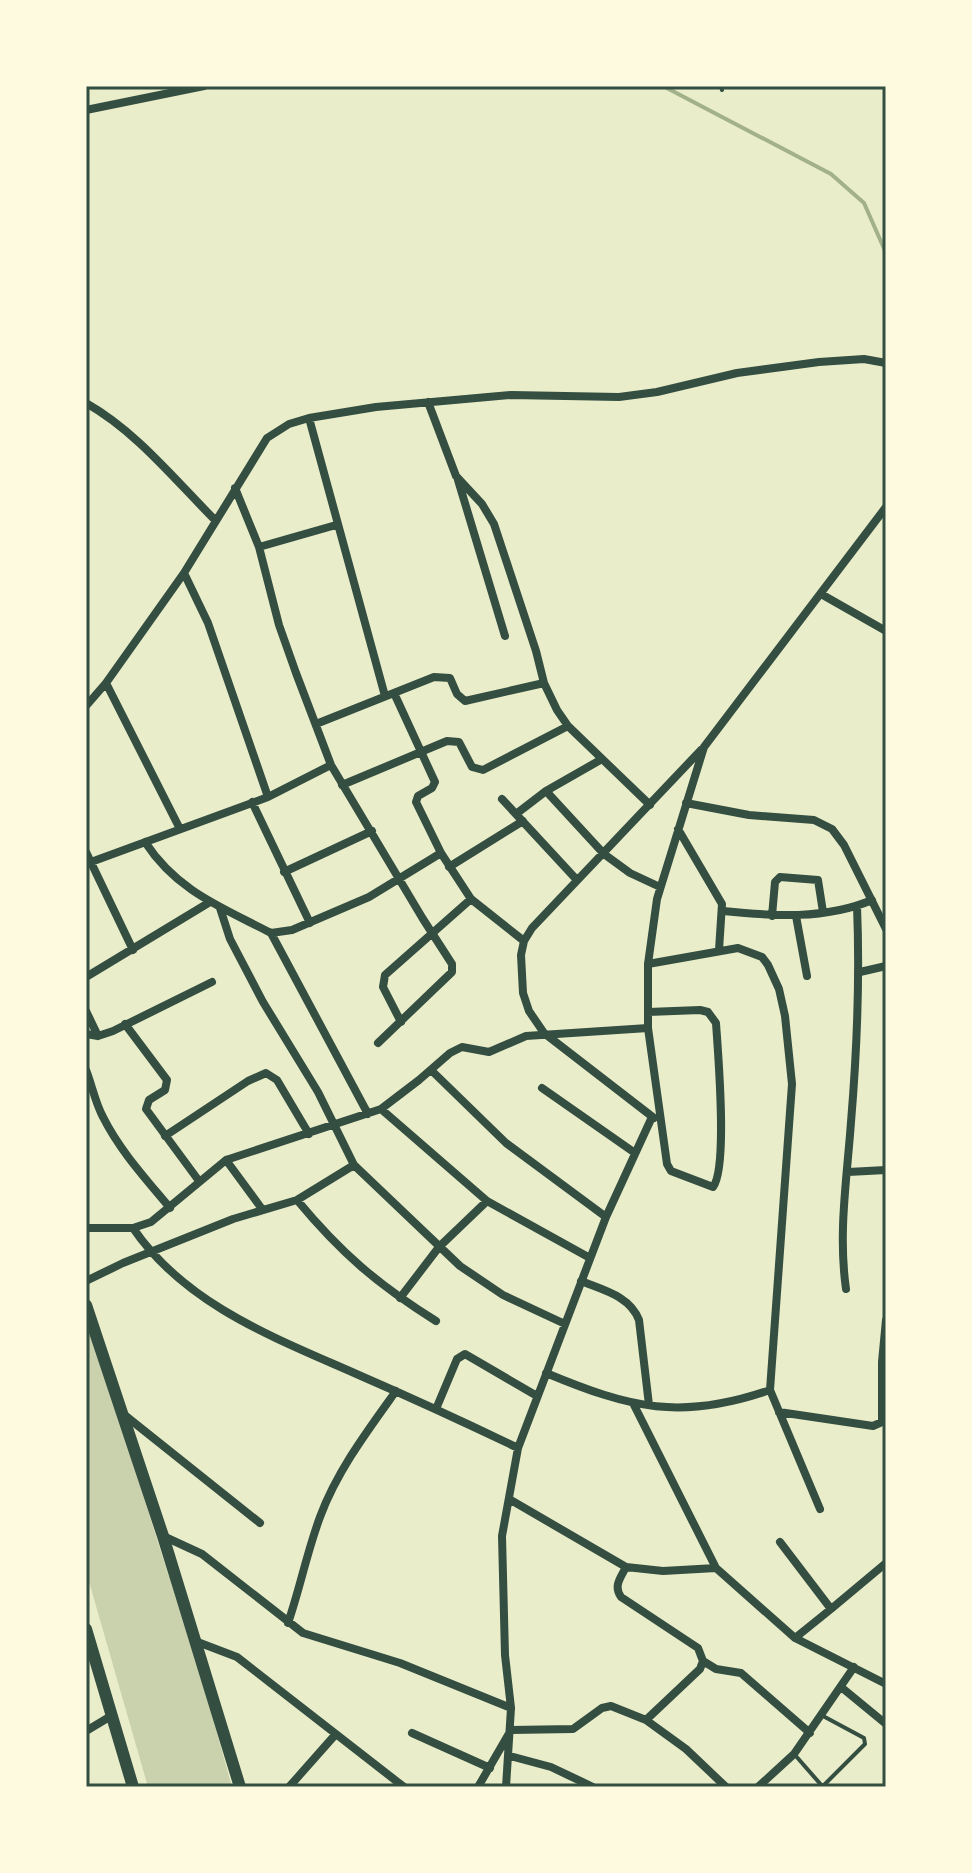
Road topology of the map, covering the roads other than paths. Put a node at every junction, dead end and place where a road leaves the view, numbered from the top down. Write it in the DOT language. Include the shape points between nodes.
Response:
graph roads {
  1 [pos="204,86"];
  2 [pos="86,110"];
  3 [pos="886,363"];
  4 [pos="428,402"];
  5 [pos="86,403"];
  6 [pos="309,418"];
  7 [pos="456,476"];
  8 [pos="235,488"];
  9 [pos="886,507"];
  10 [pos="215,520"];
  11 [pos="336,525"];
  12 [pos="259,547"];
  13 [pos="184,573"];
  14 [pos="821,594"];
  15 [pos="886,631"];
  16 [pos="505,636"];
  17 [pos="106,683"];
  18 [pos="544,683"];
  19 [pos="390,695"];
  20 [pos="86,706"];
  21 [pos="316,724"];
  22 [pos="568,726"];
  23 [pos="704,747"];
  24 [pos="420,751"];
  25 [pos="602,759"];
  26 [pos="331,765"];
  27 [pos="342,785"];
  28 [pos="546,791"];
  29 [pos="268,797"];
  30 [pos="502,799"];
  31 [pos="252,802"];
  32 [pos="686,803"];
  33 [pos="650,805"];
  34 [pos="520,817"];
  35 [pos="180,829"];
  36 [pos="678,829"];
  37 [pos="372,831"];
  38 [pos="145,842"];
  39 [pos="86,852"];
  40 [pos="441,853"];
  41 [pos="604,854"];
  42 [pos="91,862"];
  43 [pos="449,867"];
  44 [pos="284,872"];
  45 [pos="399,879"];
  46 [pos="576,879"];
  47 [pos="660,887"];
  48 [pos="471,899"];
  49 [pos="872,900"];
  50 [pos="210,902"];
  51 [pos="857,906"];
  52 [pos="220,908"];
  53 [pos="723,911"];
  54 [pos="823,912"];
  55 [pos="772,916"];
  56 [pos="796,916"];
  57 [pos="310,923"];
  58 [pos="886,929"];
  59 [pos="271,933"];
  60 [pos="432,933"];
  61 [pos="524,941"];
  62 [pos="133,950"];
  63 [pos="719,950"];
  64 [pos="648,964"];
  65 [pos="886,966"];
  66 [pos="860,972"];
  67 [pos="807,976"];
  68 [pos="86,977"];
  69 [pos="212,982"];
  70 [pos="86,1011"];
  71 [pos="648,1012"];
  72 [pos="401,1022"];
  73 [pos="125,1024"];
  74 [pos="648,1028"];
  75 [pos="544,1033"];
  76 [pos="86,1034"];
  77 [pos="98,1036"];
  78 [pos="378,1043"];
  79 [pos="86,1070"];
  80 [pos="431,1070"];
  81 [pos="542,1088"];
  82 [pos="381,1109"];
  83 [pos="368,1114"];
  84 [pos="652,1117"];
  85 [pos="661,1124"];
  86 [pos="334,1126"];
  87 [pos="309,1134"];
  88 [pos="165,1136"];
  89 [pos="635,1153"];
  90 [pos="226,1160"];
  91 [pos="354,1165"];
  92 [pos="886,1170"];
  93 [pos="848,1172"];
  94 [pos="199,1181"];
  95 [pos="297,1200"];
  96 [pos="487,1201"];
  97 [pos="170,1208"];
  98 [pos="262,1209"];
  99 [pos="606,1217"];
  100 [pos="86,1228"];
  101 [pos="133,1228"];
  102 [pos="439,1247"];
  103 [pos="150,1253"];
  104 [pos="590,1258"];
  105 [pos="86,1281"];
  106 [pos="581,1281"];
  107 [pos="846,1289"];
  108 [pos="400,1298"];
  109 [pos="86,1305"];
  110 [pos="886,1320"];
  111 [pos="436,1321"];
  112 [pos="565,1324"];
  113 [pos="546,1373"];
  114 [pos="770,1390"];
  115 [pos="396,1391"];
  116 [pos="537,1396"];
  117 [pos="634,1405"];
  118 [pos="649,1405"];
  119 [pos="436,1409"];
  120 [pos="122,1412"];
  121 [pos="779,1412"];
  122 [pos="518,1448"];
  123 [pos="509,1499"];
  124 [pos="820,1509"];
  125 [pos="260,1523"];
  126 [pos="163,1536"];
  127 [pos="780,1542"];
  128 [pos="886,1563"];
  129 [pos="626,1567"];
  130 [pos="716,1568"];
  131 [pos="831,1609"];
  132 [pos="288,1623"];
  133 [pos="86,1629"];
  134 [pos="795,1638"];
  135 [pos="195,1641"];
  136 [pos="703,1661"];
  137 [pos="854,1667"];
  138 [pos="885,1681"];
  139 [pos="841,1687"];
  140 [pos="511,1708"];
  141 [pos="822,1715"];
  142 [pos="111,1716"];
  143 [pos="646,1720"];
  144 [pos="886,1724"];
  145 [pos="511,1730"];
  146 [pos="86,1731"];
  147 [pos="412,1733"];
  148 [pos="810,1733"];
  149 [pos="335,1735"];
  150 [pos="794,1754"];
  151 [pos="510,1756"];
  152 [pos="490,1768"];
  153 [pos="398,1785"];
  154 [pos="133,1787"];
  155 [pos="240,1787"];
  156 [pos="289,1787"];
  157 [pos="478,1787"];
  158 [pos="506,1787"];
  159 [pos="593,1787"];
  160 [pos="726,1787"];
  161 [pos="758,1787"];
  162 [pos="822,1787"];
  1 -- 2 [label="street"];
  3 -- 4 [label="street" via="819,362 619,397 511,395"];
  4 -- 6 [label="street"];
  4 -- 7 [label="street"];
  5 -- 10 [label="street" via="132,435"];
  6 -- 8 [label="street" via="267,438"];
  6 -- 11 [label="street"];
  7 -- 16 [label="street"];
  7 -- 18 [label="street" via="494,524"];
  8 -- 10 [label="street"];
  8 -- 12 [label="street"];
  9 -- 14 [label="street"];
  10 -- 13 [label="street"];
  11 -- 12 [label="street"];
  11 -- 19 [label="street"];
  12 -- 21 [label="street" via="279,625"];
  13 -- 17 [label="street"];
  13 -- 29 [label="street" via="208,623"];
  14 -- 15 [label="street"];
  14 -- 23 [label="street"];
  17 -- 20 [label="street"];
  17 -- 35 [label="street"];
  18 -- 19 [label="street" via="465,701 450,678 439,677"];
  18 -- 22 [label="street"];
  19 -- 21 [label="street"];
  19 -- 24 [label="street"];
  21 -- 26 [label="street"];
  22 -- 24 [label="street" via="483,770 472,767 456,741"];
  22 -- 25 [label="street"];
  23 -- 32 [label="street"];
  23 -- 33 [label="street"];
  24 -- 27 [label="street"];
  24 -- 40 [label="street" via="435,782 416,802"];
  25 -- 28 [label="street"];
  25 -- 33 [label="street"];
  26 -- 27 [label="street"];
  26 -- 29 [label="street"];
  27 -- 37 [label="street"];
  28 -- 34 [label="street"];
  28 -- 41 [label="street"];
  29 -- 31 [label="street"];
  30 -- 34 [label="street"];
  31 -- 35 [label="street"];
  31 -- 44 [label="street"];
  32 -- 36 [label="street"];
  32 -- 49 [label="street" via="824,824 844,845"];
  33 -- 41 [label="street"];
  34 -- 43 [label="street"];
  34 -- 46 [label="street"];
  35 -- 38 [label="street"];
  36 -- 47 [label="street"];
  36 -- 53 [label="street"];
  37 -- 44 [label="street"];
  37 -- 45 [label="street"];
  38 -- 42 [label="street"];
  38 -- 50 [label="street" via="167,873"];
  39 -- 42 [label="street"];
  40 -- 43 [label="street"];
  40 -- 45 [label="street"];
  41 -- 46 [label="street"];
  41 -- 47 [label="street"];
  42 -- 62 [label="street"];
  43 -- 48 [label="street"];
  44 -- 57 [label="street"];
  45 -- 57 [label="street"];
  45 -- 60 [label="street"];
  46 -- 61 [label="street"];
  47 -- 64 [label="street"];
  48 -- 60 [label="street"];
  48 -- 61 [label="street"];
  49 -- 51 [label="street"];
  49 -- 58 [label="street"];
  50 -- 52 [label="street"];
  50 -- 62 [label="street"];
  51 -- 54 [label="street"];
  51 -- 66 [label="street"];
  52 -- 59 [label="street"];
  52 -- 86 [label="street" via="230,939"];
  53 -- 55 [label="street"];
  53 -- 63 [label="street"];
  54 -- 55 [label="street" via="818,880 780,877"];
  54 -- 56 [label="street"];
  55 -- 56 [label="street"];
  56 -- 67 [label="street"];
  57 -- 59 [label="street"];
  59 -- 83 [label="street"];
  60 -- 72 [label="street" via="382,981"];
  60 -- 72 [label="street" via="452,972"];
  61 -- 75 [label="street" via="523,993"];
  62 -- 68 [label="street"];
  63 -- 64 [label="street"];
  63 -- 114 [label="street" via="738,948 762,957 779,989 786,1026 792,1084"];
  64 -- 71 [label="street"];
  65 -- 66 [label="street"];
  66 -- 93 [label="street"];
  69 -- 73 [label="street"];
  70 -- 77 [label="street"];
  71 -- 74 [label="street"];
  71 -- 85 [label="street" via="700,1010 716,1023 720,1153 713,1187 669,1168"];
  72 -- 78 [label="street"];
  73 -- 77 [label="street"];
  73 -- 88 [label="street" via="167,1080 165,1090 145,1106"];
  74 -- 75 [label="street"];
  74 -- 85 [label="street"];
  75 -- 80 [label="street" via="489,1052 462,1047"];
  75 -- 84 [label="street"];
  76 -- 77 [label="street"];
  79 -- 97 [label="street" via="113,1136"];
  80 -- 82 [label="street"];
  80 -- 99 [label="street" via="506,1143"];
  81 -- 89 [label="street"];
  82 -- 83 [label="street"];
  82 -- 96 [label="street"];
  83 -- 86 [label="street"];
  84 -- 85 [label="street"];
  84 -- 89 [label="street"];
  86 -- 87 [label="street"];
  86 -- 91 [label="street"];
  87 -- 88 [label="street" via="277,1080 266,1073"];
  87 -- 90 [label="street"];
  88 -- 94 [label="street"];
  89 -- 99 [label="street"];
  90 -- 94 [label="street"];
  90 -- 98 [label="street"];
  91 -- 95 [label="street"];
  91 -- 102 [label="street"];
  92 -- 93 [label="street"];
  93 -- 107 [label="street" via="841,1242"];
  94 -- 97 [label="street"];
  95 -- 98 [label="street"];
  95 -- 108 [label="street" via="350,1259"];
  96 -- 102 [label="street"];
  96 -- 104 [label="street"];
  97 -- 101 [label="street"];
  98 -- 103 [label="street"];
  99 -- 104 [label="street"];
  100 -- 101 [label="street"];
  101 -- 103 [label="street"];
  102 -- 108 [label="street"];
  102 -- 112 [label="street" via="503,1295"];
  103 -- 105 [label="street"];
  103 -- 115 [label="street" via="231,1315"];
  104 -- 106 [label="street"];
  106 -- 112 [label="street"];
  106 -- 118 [label="street" via="635,1308"];
  108 -- 111 [label="street"];
  109 -- 120 [label="main road"];
  110 -- 121 [label="street" via="882,1422 873,1426"];
  112 -- 113 [label="street"];
  113 -- 116 [label="street"];
  113 -- 117 [label="street"];
  114 -- 118 [label="street" via="712,1407"];
  114 -- 121 [label="street"];
  115 -- 119 [label="street"];
  115 -- 132 [label="street" via="320,1516"];
  116 -- 119 [label="street" via="465,1354 457,1359"];
  116 -- 122 [label="street"];
  117 -- 118 [label="street"];
  117 -- 130 [label="street"];
  119 -- 122 [label="street"];
  120 -- 125 [label="street"];
  120 -- 126 [label="main road"];
  121 -- 124 [label="street"];
  122 -- 123 [label="street"];
  123 -- 129 [label="street"];
  123 -- 140 [label="street" via="502,1536"];
  126 -- 132 [label="street" via="202,1554"];
  126 -- 135 [label="main road"];
  127 -- 131 [label="street"];
  128 -- 131 [label="street"];
  129 -- 130 [label="street"];
  129 -- 136 [label="street" via="618,1583 621,1597 698,1648"];
  130 -- 134 [label="street"];
  131 -- 134 [label="street"];
  132 -- 140 [label="street" via="316,1639 400,1663"];
  133 -- 142 [label="main road"];
  134 -- 137 [label="street"];
  135 -- 149 [label="street" via="237,1657"];
  135 -- 155 [label="main road"];
  136 -- 143 [label="street"];
  136 -- 148 [label="street" via="741,1673"];
  137 -- 138 [label="street"];
  137 -- 139 [label="street"];
  139 -- 141 [label="street"];
  139 -- 144 [label="street"];
  140 -- 145 [label="street"];
  141 -- 148 [label="street"];
  141 -- 162 [label="lane" via="864,1738 865,1744"];
  142 -- 146 [label="street"];
  142 -- 154 [label="main road"];
  143 -- 145 [label="street" via="611,1706 573,1729"];
  143 -- 160 [label="street"];
  145 -- 151 [label="street"];
  145 -- 152 [label="street"];
  147 -- 152 [label="street"];
  148 -- 150 [label="street"];
  149 -- 153 [label="street"];
  149 -- 156 [label="street"];
  150 -- 161 [label="street"];
  150 -- 162 [label="lane"];
  151 -- 158 [label="street"];
  151 -- 159 [label="street" via="551,1767"];
  152 -- 157 [label="street"];
}
